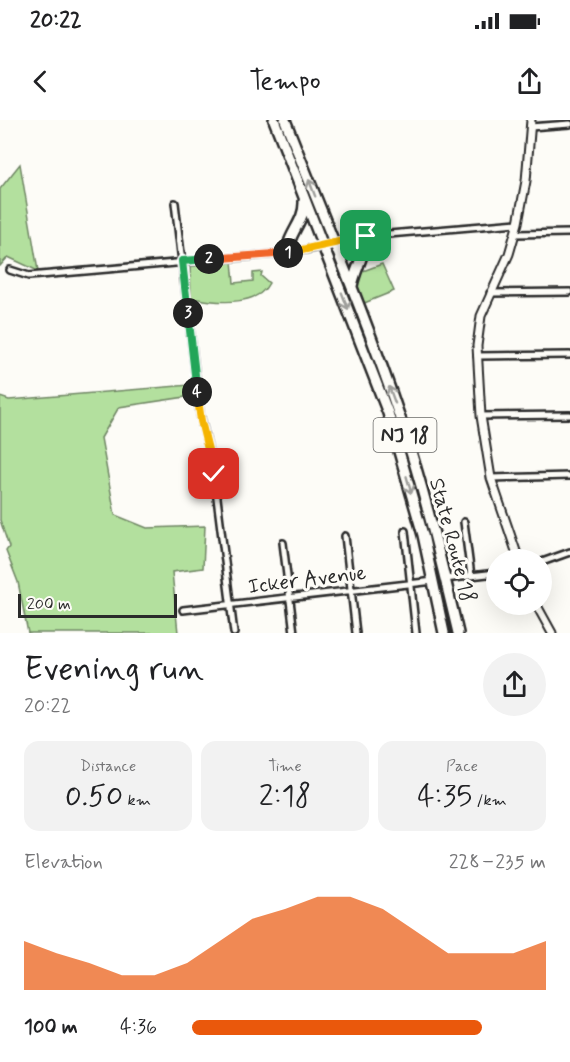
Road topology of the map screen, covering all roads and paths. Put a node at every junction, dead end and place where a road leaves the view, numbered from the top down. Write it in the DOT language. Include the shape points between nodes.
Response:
graph roads {
  1 [pos="274,120"];
  2 [pos="285,120"];
  3 [pos="531,123"];
  4 [pos="570,124"];
  5 [pos="304,199"];
  6 [pos="175,203"];
  7 [pos="518,223"];
  8 [pos="570,233"];
  9 [pos="515,234"];
  10 [pos="366,236"];
  11 [pos="328,244"];
  12 [pos="287,253"];
  13 [pos="182,261"];
  14 [pos="10,270"];
  15 [pos="352,289"];
  16 [pos="570,292"];
  17 [pos="490,293"];
  18 [pos="570,355"];
  19 [pos="477,356"];
  20 [pos="570,415"];
  21 [pos="481,416"];
  22 [pos="570,476"];
  23 [pos="491,478"];
  24 [pos="464,522"];
  25 [pos="405,531"];
  26 [pos="345,536"];
  27 [pos="283,543"];
  28 [pos="515,549"];
  29 [pos="570,552"];
  30 [pos="552,558"];
  31 [pos="486,574"];
  32 [pos="471,576"];
  33 [pos="445,579"];
  34 [pos="434,581"];
  35 [pos="411,583"];
  36 [pos="351,591"];
  37 [pos="290,598"];
  38 [pos="230,605"];
  39 [pos="183,610"];
  40 [pos="542,615"];
  41 [pos="234,633"];
  42 [pos="294,633"];
  43 [pos="356,633"];
  44 [pos="416,633"];
  45 [pos="444,633"];
  46 [pos="458,633"];
  47 [pos="552,633"];
  1 -- 5 [label="highway, State Route 18 / NJ 18"];
  11 -- 2 [label="highway, State Route 18 / NJ 18, one-way"];
  3 -- 4 [label="street"];
  3 -- 7 [label="street"];
  5 -- 11 [label="highway, State Route 18 / NJ 18"];
  5 -- 12 [label="highway" via="303,218 289,239"];
  6 -- 13 [label="street"];
  7 -- 9 [label="street"];
  7 -- 10 [label="street"];
  8 -- 9 [label="street"];
  9 -- 17 [label="street"];
  10 -- 11 [label="street"];
  10 -- 15 [label="highway"];
  11 -- 12 [label="street"];
  11 -- 15 [label="highway, State Route 18 / NJ 18"];
  11 -- 34 [label="highway, State Route 18 / NJ 18, one-way" via="388,413"];
  12 -- 13 [label="street"];
  13 -- 14 [label="street" via="29,276"];
  13 -- 38 [label="street" via="200,414 214,474"];
  33 -- 15 [label="highway, State Route 18 / NJ 18, one-way" via="400,417"];
  16 -- 17 [label="street"];
  17 -- 19 [label="street" via="481,316"];
  18 -- 19 [label="street"];
  19 -- 21 [label="street"];
  20 -- 21 [label="street"];
  21 -- 23 [label="street"];
  22 -- 23 [label="street"];
  23 -- 28 [label="street"];
  24 -- 32 [label="street"];
  25 -- 35 [label="street"];
  26 -- 36 [label="street"];
  27 -- 37 [label="street"];
  29 -- 30 [label="street"];
  31 -- 32 [label="street"];
  32 -- 33 [label="street"];
  33 -- 46 [label="highway, State Route 18 / NJ 18"];
  34 -- 35 [label="street, Icker Avenue"];
  34 -- 45 [label="highway, State Route 18 / NJ 18"];
  35 -- 36 [label="street, Icker Avenue"];
  35 -- 44 [label="street"];
  36 -- 37 [label="street, Icker Avenue"];
  36 -- 43 [label="street"];
  37 -- 38 [label="street, Icker Avenue"];
  37 -- 42 [label="street"];
  38 -- 39 [label="street, Icker Avenue"];
  38 -- 41 [label="street"];
  40 -- 47 [label="street"];
}
